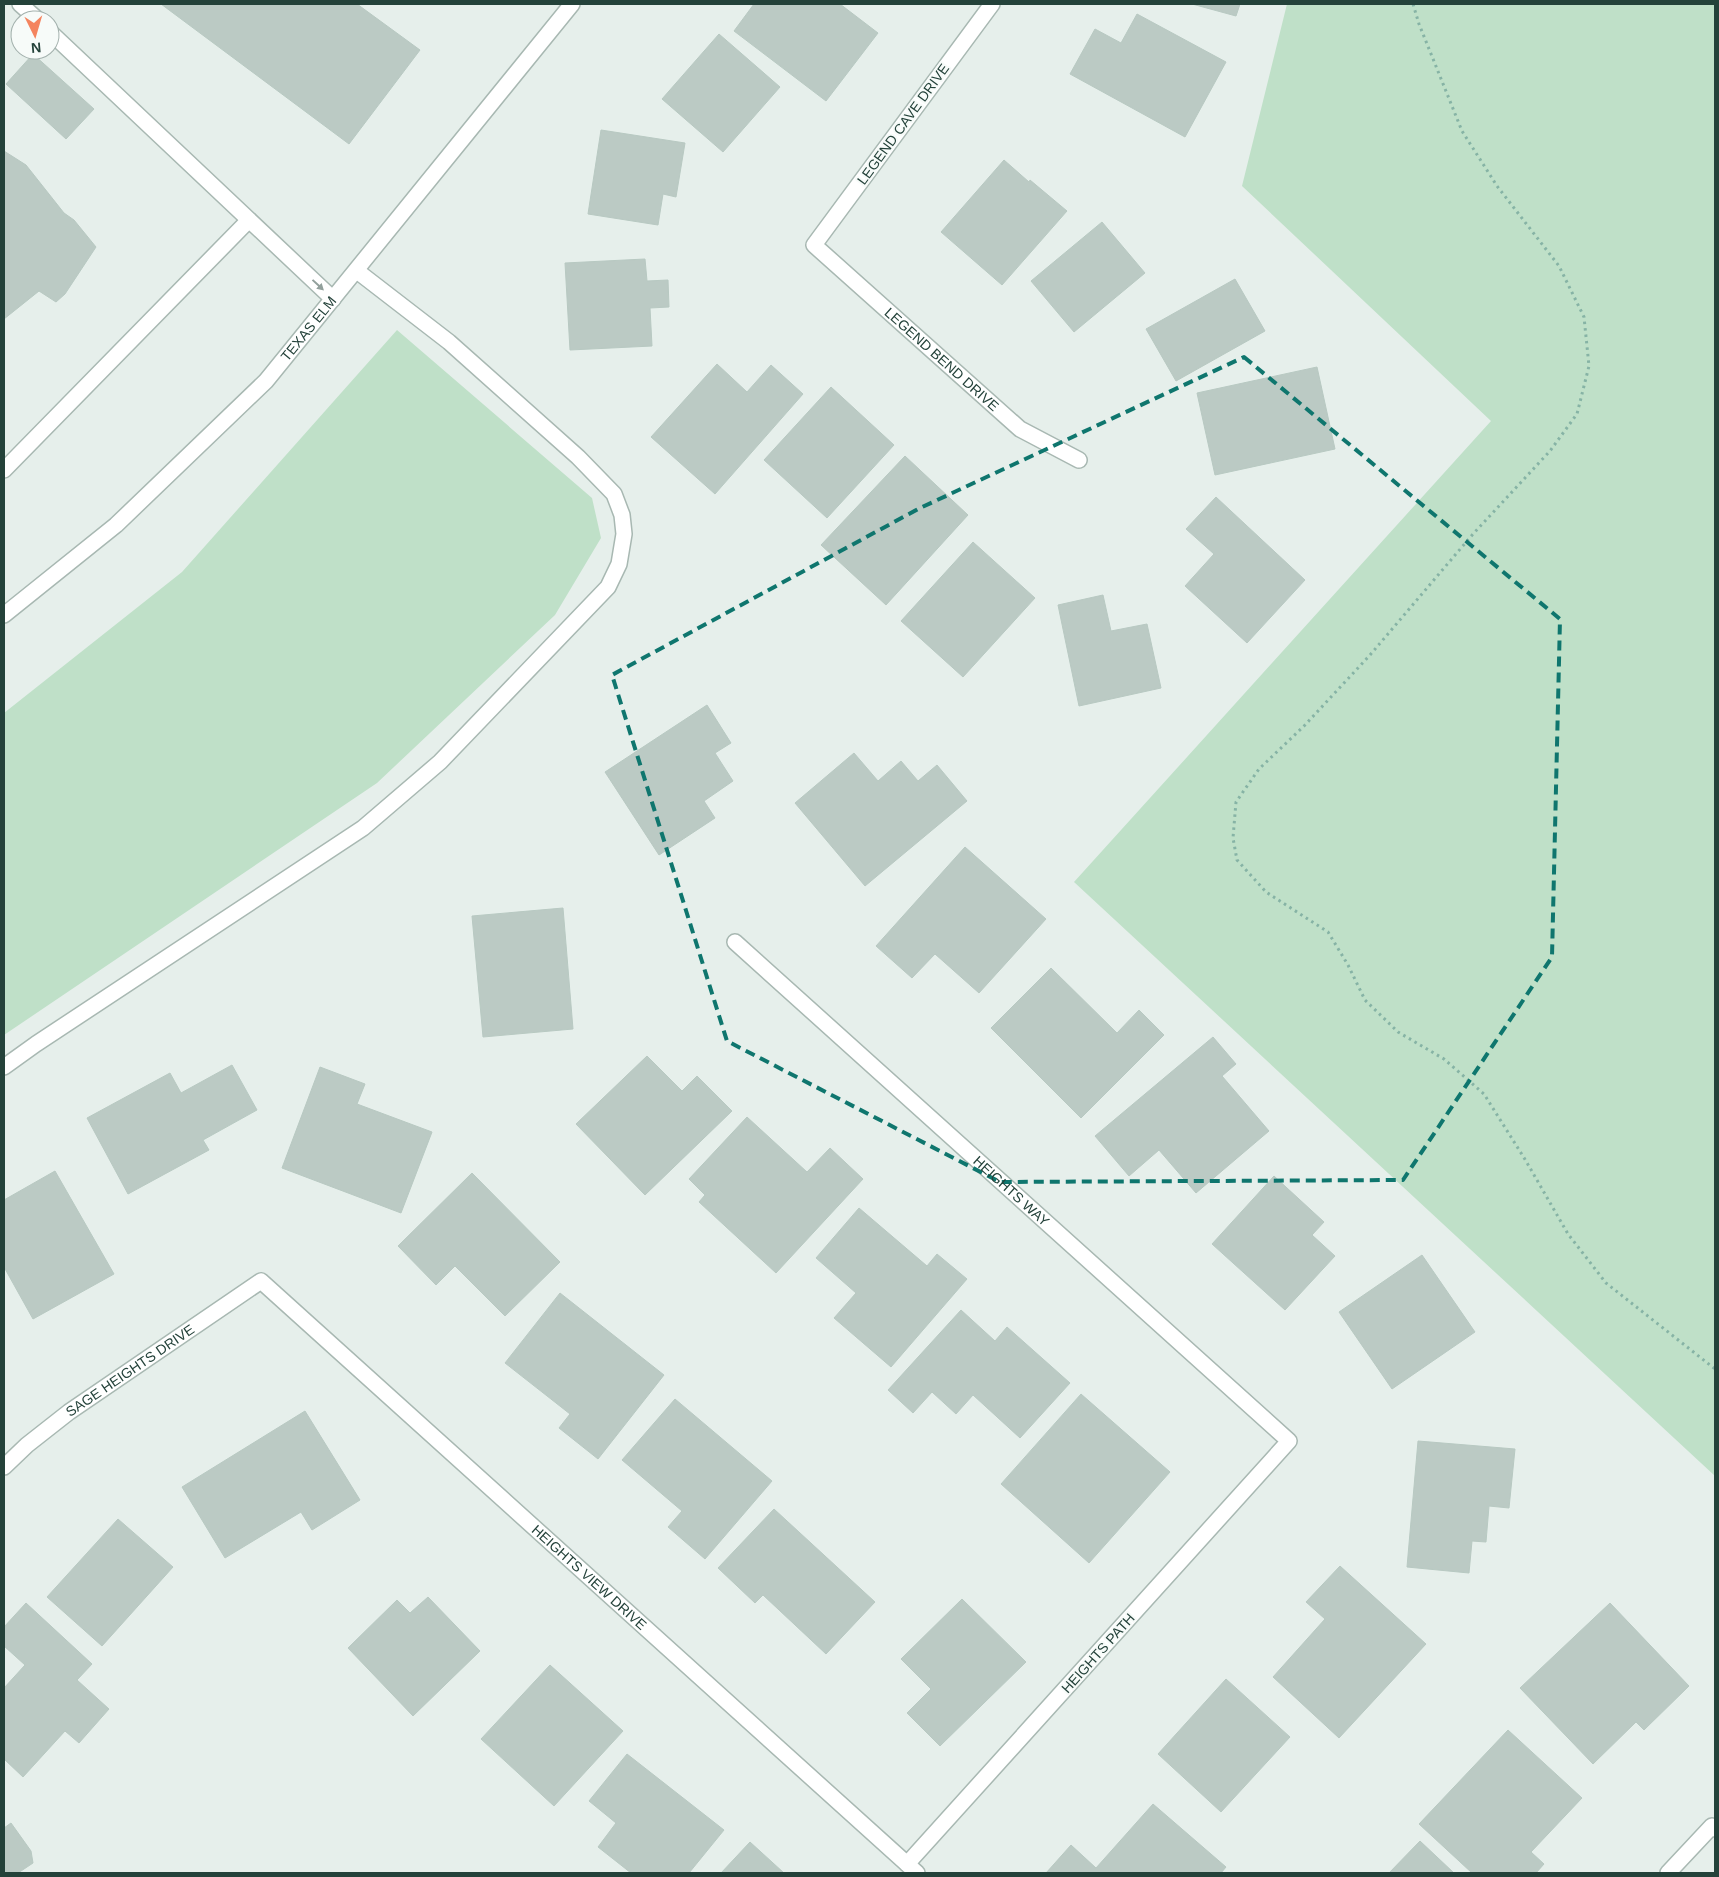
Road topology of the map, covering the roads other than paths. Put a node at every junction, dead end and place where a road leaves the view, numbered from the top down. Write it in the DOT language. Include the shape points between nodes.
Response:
graph roads {
  1 [pos="572,4"];
  2 [pos="992,4"];
  3 [pos="60,41"];
  4 [pos="249,220"];
  5 [pos="814,245"];
  6 [pos="357,271"];
  7 [pos="333,300"];
  8 [pos="1079,460"];
  9 [pos="4,470"];
  10 [pos="4,615"];
  11 [pos="735,942"];
  12 [pos="4,1067"];
  13 [pos="261,1281"];
  14 [pos="1289,1442"];
  15 [pos="4,1467"];
  16 [pos="1714,1828"];
  17 [pos="912,1869"];
  18 [pos="1668,1873"];
  1 -- 6 [label="street, TEXAS ELM"];
  2 -- 5 [label="street, LEGEND CAVE DRIVE"];
  3 -- 4 [label="street"];
  4 -- 7 [label="street, one-way"];
  4 -- 9 [label="street"];
  5 -- 8 [label="street, LEGEND BEND DRIVE" via="1020,430"];
  6 -- 7 [label="street, TEXAS ELM"];
  6 -- 12 [label="street" via="449,342 614,494 622,515 624,534 619,564 608,587 440,762 363,828"];
  7 -- 10 [label="street, TEXAS ELM" via="266,381 116,525"];
  11 -- 14 [label="street, HEIGHTS WAY"];
  13 -- 15 [label="street, SAGE HEIGHTS DRIVE" via="68,1412"];
  13 -- 17 [label="street, HEIGHTS VIEW DRIVE"];
  14 -- 17 [label="street, HEIGHTS PATH"];
  16 -- 18 [label="street"];
}
